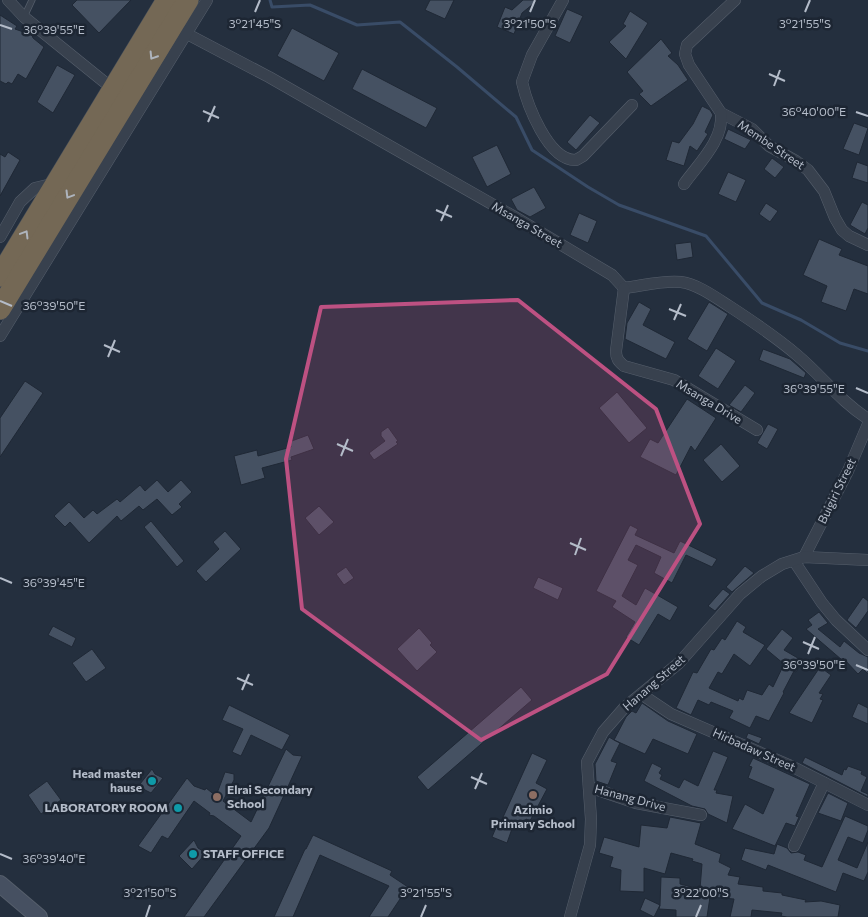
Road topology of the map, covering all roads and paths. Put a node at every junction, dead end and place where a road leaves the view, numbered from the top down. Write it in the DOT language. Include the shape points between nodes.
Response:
graph roads {
  1 [pos="8,0"];
  2 [pos="32,0"];
  3 [pos="167,0"];
  4 [pos="188,0"];
  5 [pos="207,0"];
  6 [pos="563,0"];
  7 [pos="735,0"];
  8 [pos="24,17"];
  9 [pos="179,30"];
  10 [pos="113,89"];
  11 [pos="632,105"];
  12 [pos="721,113"];
  13 [pos="56,184"];
  14 [pos="684,184"];
  15 [pos="3,223"];
  16 [pos="0,237"];
  17 [pos="868,245"];
  18 [pos="0,276"];
  19 [pos="624,288"];
  20 [pos="0,309"];
  21 [pos="0,336"];
  22 [pos="868,419"];
  23 [pos="868,424"];
  24 [pos="757,430"];
  25 [pos="799,559"];
  26 [pos="868,560"];
  27 [pos="868,650"];
  28 [pos="641,694"];
  29 [pos="824,783"];
  30 [pos="589,787"];
  31 [pos="868,805"];
  32 [pos="701,815"];
  33 [pos="794,846"];
  34 [pos="0,884"];
  35 [pos="39,917"];
  36 [pos="570,917"];
  1 -- 8 [label="street"];
  2 -- 8 [label="lane"];
  3 -- 10 [label="highway"];
  4 -- 9 [label="highway"];
  5 -- 9 [label="street"];
  6 -- 11 [label="street" via="532,55 522,82 539,126 550,143 563,157 576,160"];
  7 -- 12 [label="street, Membe Street" via="687,45 685,54"];
  8 -- 10 [label="street"];
  9 -- 19 [label="street, Msanga Street" via="269,77 513,216 612,275"];
  9 -- 20 [label="highway, one-way"];
  9 -- 21 [label="street"];
  10 -- 13 [label="highway"];
  12 -- 14 [label="street" via="722,125 718,134"];
  12 -- 17 [label="street, Membe Street" via="752,129 774,149 808,170 824,191 842,230"];
  13 -- 15 [label="street" via="36,188 29,193"];
  18 -- 13 [label="highway, one-way"];
  15 -- 16 [label="street"];
  19 -- 22 [label="street" via="682,282 717,298 797,355 842,400"];
  19 -- 24 [label="street, Msanga Drive" via="616,351 618,362 674,380"];
  23 -- 25 [label="street, Buigiri Street" via="848,471"];
  25 -- 26 [label="street, Hanang Street"];
  25 -- 27 [label="street" via="822,604"];
  25 -- 28 [label="street, Hanang Street" via="782,564 740,594 679,663"];
  28 -- 29 [label="street, Hirbadaw Street" via="671,714"];
  28 -- 30 [label="street, Hanang Street" via="614,719 599,739 587,762"];
  29 -- 31 [label="street, Hirbadaw Street"];
  29 -- 33 [label="street"];
  30 -- 32 [label="street, Hanang Drive" via="636,803"];
  30 -- 36 [label="street, Hanang Street" via="590,845"];
  34 -- 35 [label="street"];
}
